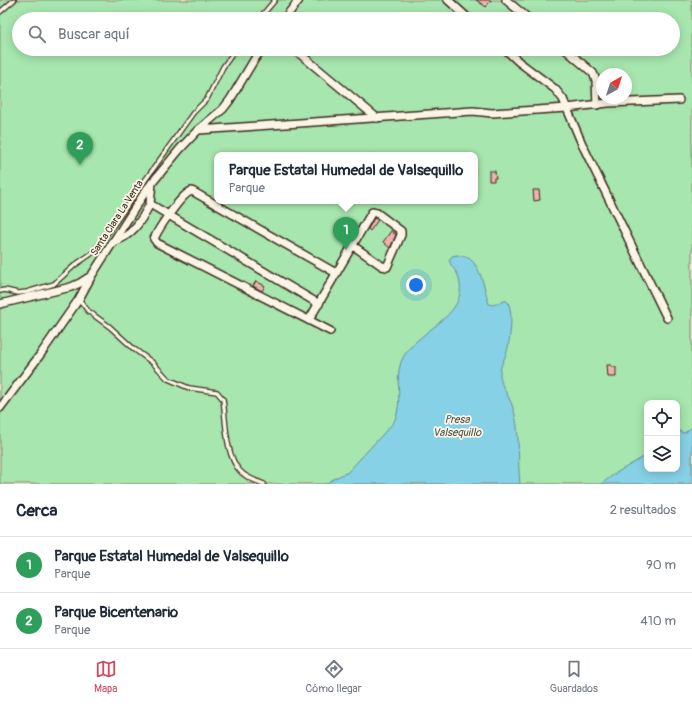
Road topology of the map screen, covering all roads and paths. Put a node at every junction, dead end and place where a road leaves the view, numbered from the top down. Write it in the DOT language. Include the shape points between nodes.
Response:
graph roads {
  1 [pos="14,0"];
  2 [pos="275,0"];
  3 [pos="298,0"];
  4 [pos="448,0"];
  5 [pos="506,0"];
  6 [pos="0,12"];
  7 [pos="266,12"];
  8 [pos="289,12"];
  9 [pos="461,12"];
  10 [pos="521,12"];
  11 [pos="231,56"];
  12 [pos="257,56"];
  13 [pos="302,56"];
  14 [pos="513,56"];
  15 [pos="573,56"];
  16 [pos="679,100"];
  17 [pos="597,105"];
  18 [pos="567,108"];
  19 [pos="377,118"];
  20 [pos="198,130"];
  21 [pos="152,182"];
  22 [pos="214,202"];
  23 [pos="150,204"];
  24 [pos="217,204"];
  25 [pos="169,216"];
  26 [pos="112,242"];
  27 [pos="352,245"];
  28 [pos="336,273"];
  29 [pos="92,275"];
  30 [pos="0,291"];
  31 [pos="79,299"];
  32 [pos="0,304"];
  33 [pos="319,304"];
  34 [pos="667,318"];
  35 [pos="309,320"];
  36 [pos="330,331"];
  37 [pos="0,408"];
  38 [pos="264,484"];
  1 -- 6 [label="lane"];
  2 -- 7 [label="lane"];
  3 -- 8 [label="street"];
  4 -- 9 [label="street"];
  5 -- 10 [label="street"];
  11 -- 30 [label="lane" via="207,99 193,113 97,248 54,284 27,292"];
  12 -- 20 [label="street, Santa Clara La Venta" via="223,109"];
  13 -- 19 [label="street"];
  14 -- 18 [label="street" via="555,89"];
  15 -- 17 [label="street" via="593,73 596,80"];
  16 -- 17 [label="street"];
  17 -- 18 [label="street"];
  18 -- 19 [label="street"];
  18 -- 34 [label="street" via="593,168"];
  19 -- 20 [label="street"];
  20 -- 21 [label="street, Santa Clara La Venta"];
  21 -- 23 [label="street"];
  21 -- 26 [label="street, Santa Clara La Venta"];
  22 -- 25 [label="street" via="192,191 186,194"];
  23 -- 25 [label="street"];
  23 -- 26 [label="street" via="142,220 128,235"];
  24 -- 28 [label="street"];
  25 -- 33 [label="street"];
  25 -- 35 [label="street" via="154,239 156,243"];
  26 -- 29 [label="street, Santa Clara La Venta"];
  27 -- 27 [label="street" via="372,212 377,213 402,233 389,265 385,267"];
  27 -- 28 [label="street"];
  28 -- 33 [label="street"];
  29 -- 31 [label="street, Santa Clara La Venta"];
  29 -- 32 [label="street" via="71,287"];
  31 -- 37 [label="street, Santa Clara La Venta"];
  31 -- 38 [label="lane" via="88,310 153,363 168,379 189,388 212,390 221,395 233,461 246,476"];
  33 -- 35 [label="street"];
  35 -- 36 [label="street"];
}
